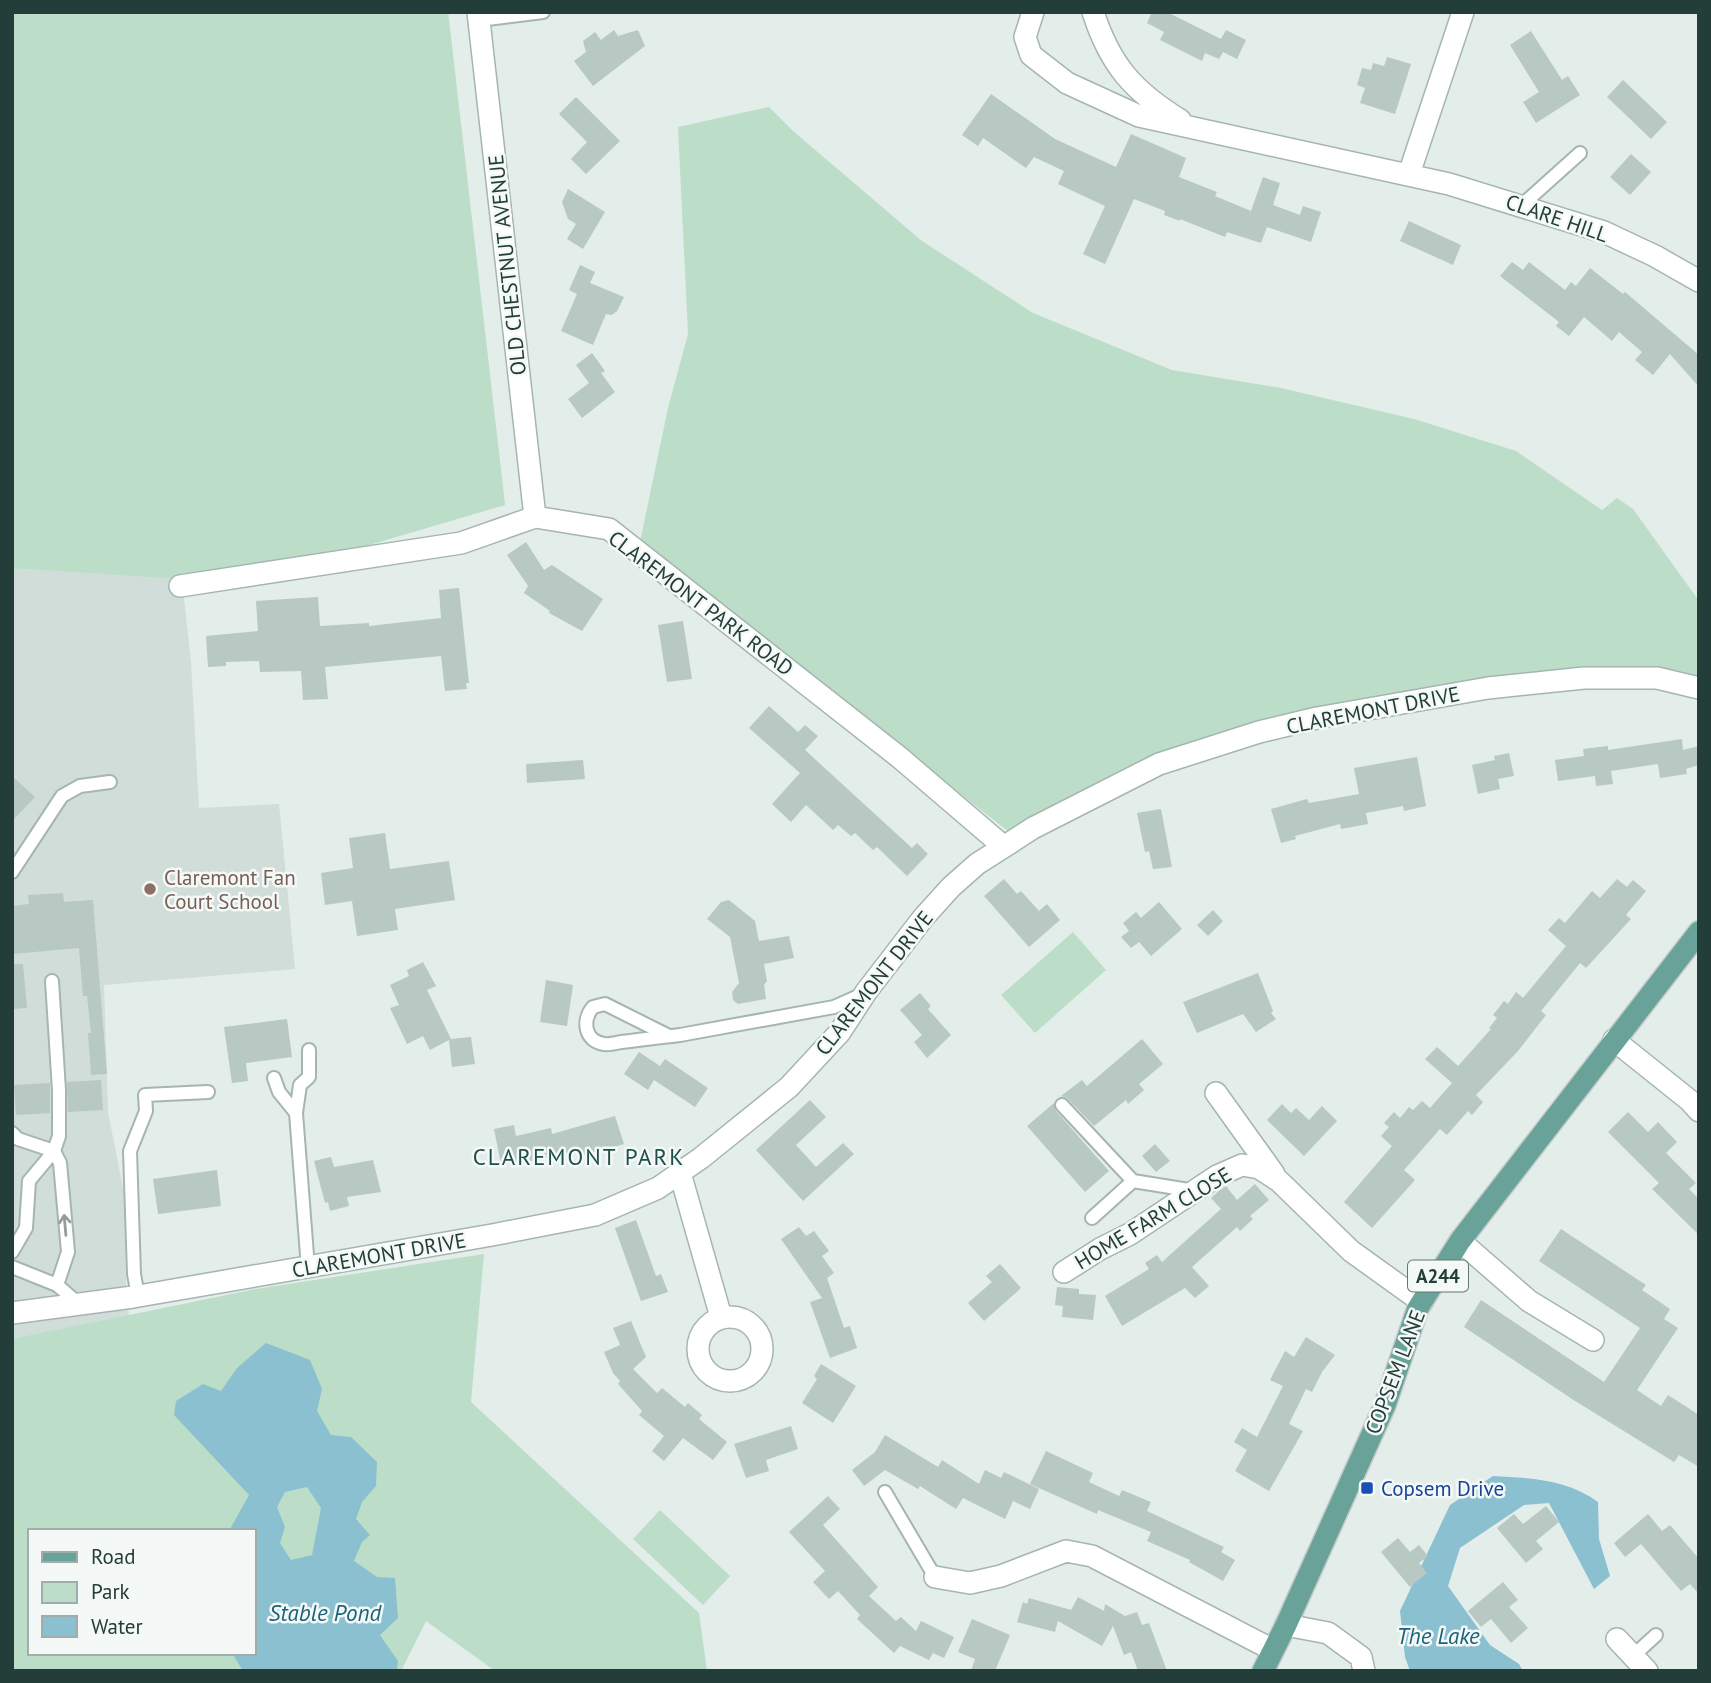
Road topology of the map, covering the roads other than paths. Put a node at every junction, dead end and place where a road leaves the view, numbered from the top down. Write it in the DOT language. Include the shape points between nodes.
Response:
graph roads {
  1 [pos="543,12"];
  2 [pos="1034,12"];
  3 [pos="1093,12"];
  4 [pos="1463,12"];
  5 [pos="478,16"];
  6 [pos="1196,130"];
  7 [pos="1580,153"];
  8 [pos="1409,174"];
  9 [pos="1522,205"];
  10 [pos="1699,281"];
  11 [pos="535,517"];
  12 [pos="180,586"];
  13 [pos="1699,688"];
  14 [pos="110,782"];
  15 [pos="1003,846"];
  16 [pos="12,872"];
  17 [pos="1699,932"];
  18 [pos="52,981"];
  19 [pos="866,992"];
  20 [pos="669,1036"];
  21 [pos="1614,1040"];
  22 [pos="309,1050"];
  23 [pos="274,1078"];
  24 [pos="208,1092"];
  25 [pos="1216,1093"];
  26 [pos="1062,1105"];
  27 [pos="1699,1111"];
  28 [pos="296,1113"];
  29 [pos="12,1133"];
  30 [pos="54,1151"];
  31 [pos="680,1173"];
  32 [pos="1133,1181"];
  33 [pos="1279,1181"];
  34 [pos="1195,1191"];
  35 [pos="1092,1218"];
  36 [pos="1460,1241"];
  37 [pos="12,1252"];
  38 [pos="12,1267"];
  39 [pos="308,1268"];
  40 [pos="1064,1272"];
  41 [pos="57,1285"];
  42 [pos="138,1296"];
  43 [pos="1422,1302"];
  44 [pos="79,1304"];
  45 [pos="12,1313"];
  46 [pos="721,1317"];
  47 [pos="1593,1340"];
  48 [pos="885,1492"];
  49 [pos="935,1577"];
  50 [pos="1286,1625"];
  51 [pos="1656,1635"];
  52 [pos="1617,1639"];
  53 [pos="1273,1650"];
  54 [pos="1640,1663"];
  55 [pos="1263,1671"];
  56 [pos="1364,1671"];
  1 -- 5 [label="lane"];
  2 -- 6 [label="street, CLARE HILL" via="1025,37 1031,55 1067,83 1139,116"];
  3 -- 6 [label="street, CLARE HILL" via="1113,61 1149,101"];
  4 -- 8 [label="street"];
  5 -- 11 [label="street, OLD CHESTNUT AVENUE"];
  6 -- 8 [label="street, CLARE HILL"];
  7 -- 9 [label="lane"];
  8 -- 9 [label="street, CLARE HILL"];
  9 -- 10 [label="street, CLARE HILL" via="1604,232"];
  11 -- 12 [label="street, CLAREMONT PARK ROAD" via="461,543"];
  11 -- 15 [label="street, CLAREMONT PARK ROAD" via="610,529 899,757"];
  13 -- 15 [label="street, CLAREMONT DRIVE" via="1657,678 1584,678 1488,688 1317,718 1159,764"];
  14 -- 16 [label="lane" via="80,786 62,796"];
  15 -- 19 [label="street, CLAREMONT DRIVE" via="951,887"];
  17 -- 21 [label="main road, COPSEM LANE / A244"];
  18 -- 30 [label="lane" via="59,1090 59,1136"];
  19 -- 20 [label="lane" via="834,1007"];
  19 -- 31 [label="street, CLAREMONT DRIVE" via="840,1032 789,1087"];
  20 -- 20 [label="lane" via="605,1004 593,1007 584,1023 594,1040 604,1045"];
  21 -- 27 [label="street"];
  21 -- 36 [label="main road, COPSEM LANE / A244"];
  22 -- 28 [label="lane" via="309,1077 300,1086"];
  23 -- 28 [label="lane"];
  24 -- 42 [label="lane" via="145,1095 146,1111 130,1151"];
  25 -- 33 [label="street, HOME FARM CLOSE"];
  26 -- 32 [label="lane"];
  28 -- 39 [label="lane"];
  29 -- 30 [label="lane"];
  30 -- 37 [label="lane" via="29,1181 26,1228"];
  41 -- 30 [label="lane, one-way" via="68,1252 60,1163"];
  31 -- 39 [label="street, CLAREMONT DRIVE" via="658,1188 595,1215"];
  31 -- 46 [label="street"];
  32 -- 34 [label="lane"];
  32 -- 35 [label="lane"];
  33 -- 34 [label="street, HOME FARM CLOSE" via="1259,1168 1242,1165"];
  33 -- 43 [label="street, HOME FARM CLOSE" via="1351,1251"];
  34 -- 40 [label="street, HOME FARM CLOSE"];
  36 -- 43 [label="main road, COPSEM LANE / A244"];
  36 -- 47 [label="street" via="1529,1301"];
  38 -- 41 [label="lane"];
  39 -- 42 [label="street, CLAREMONT DRIVE"];
  41 -- 44 [label="lane"];
  42 -- 44 [label="street, CLAREMONT DRIVE"];
  43 -- 50 [label="main road, COPSEM LANE / A244" via="1385,1405"];
  44 -- 45 [label="street, CLAREMONT DRIVE"];
  48 -- 49 [label="lane"];
  49 -- 53 [label="street" via="970,1583 1066,1551 1092,1556"];
  50 -- 53 [label="main road, COPSEM LANE / A244"];
  50 -- 56 [label="street" via="1328,1633 1361,1657"];
  51 -- 54 [label="lane"];
  52 -- 54 [label="street"];
  53 -- 55 [label="main road, COPSEM LANE / A244"];
}
